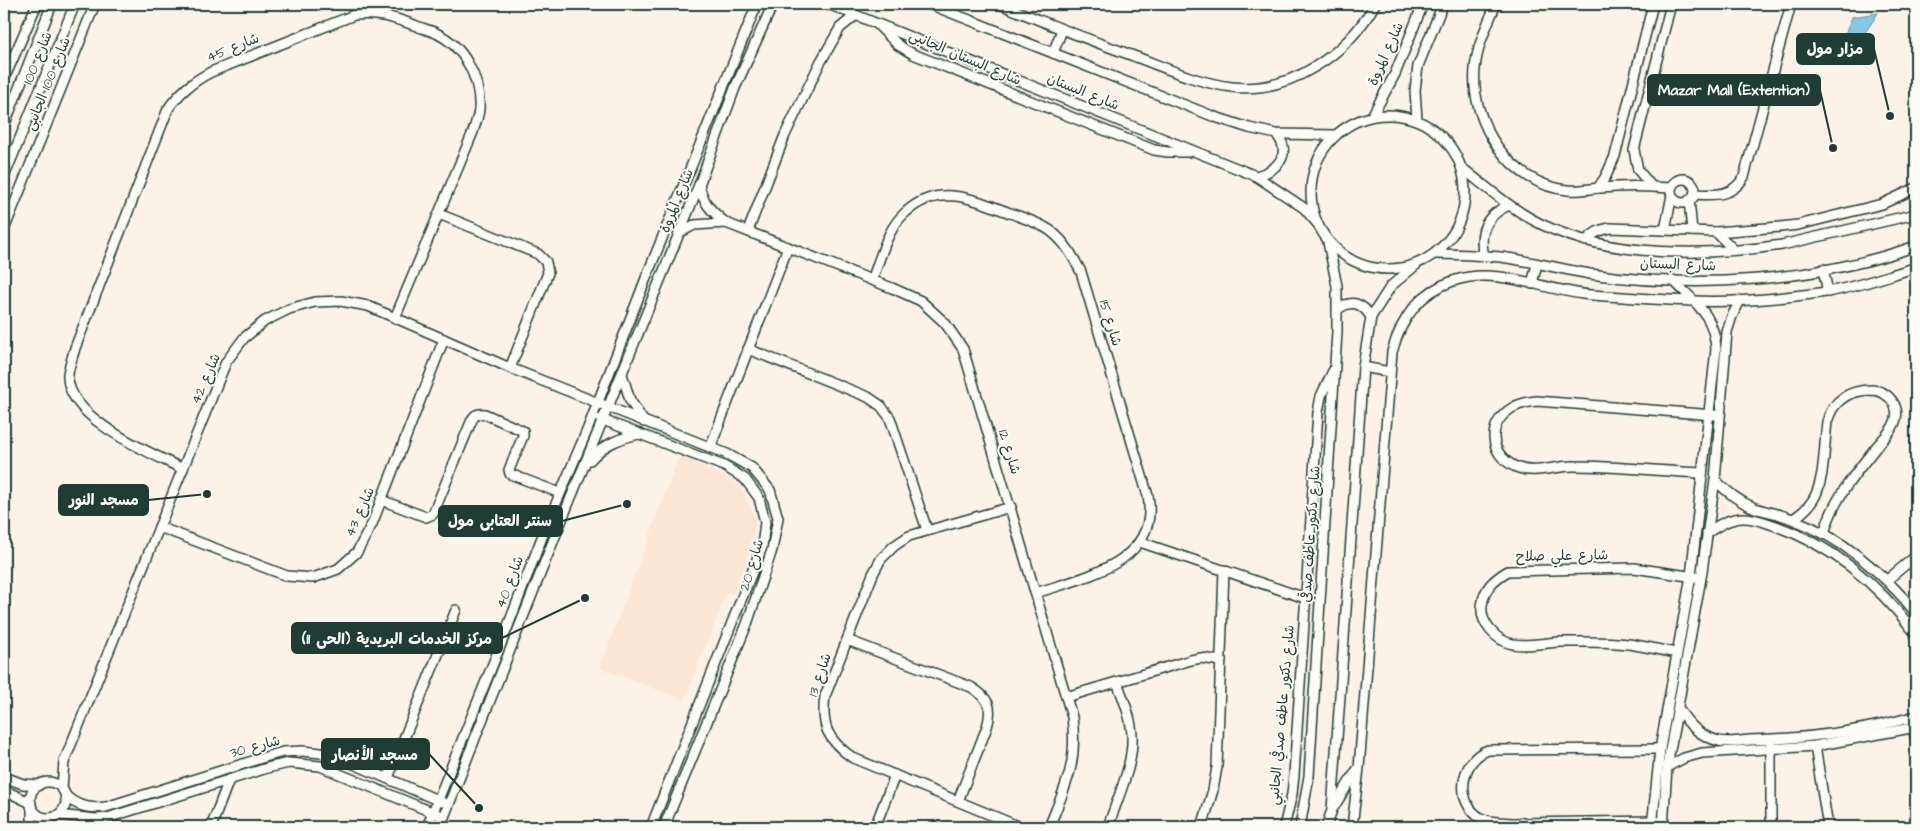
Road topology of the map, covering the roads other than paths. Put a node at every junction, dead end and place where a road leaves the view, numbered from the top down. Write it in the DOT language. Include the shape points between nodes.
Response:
graph roads {
  1 [pos="37,4"];
  2 [pos="52,4"];
  3 [pos="74,4"];
  4 [pos="95,4"];
  5 [pos="757,4"];
  6 [pos="773,4"];
  7 [pos="828,4"];
  8 [pos="929,4"];
  9 [pos="1000,4"];
  10 [pos="1375,4"];
  11 [pos="1423,4"];
  12 [pos="1443,4"];
  13 [pos="1496,4"];
  14 [pos="1654,4"];
  15 [pos="1671,4"];
  16 [pos="1792,4"];
  17 [pos="1019,8"];
  18 [pos="856,15"];
  19 [pos="875,22"];
  20 [pos="1062,30"];
  21 [pos="1644,42"];
  22 [pos="1660,47"];
  23 [pos="1053,53"];
  24 [pos="4,79"];
  25 [pos="1372,116"];
  26 [pos="1417,120"];
  27 [pos="4,126"];
  28 [pos="1276,134"];
  29 [pos="1336,134"];
  30 [pos="1194,151"];
  31 [pos="1462,168"];
  32 [pos="1256,176"];
  33 [pos="4,177"];
  34 [pos="699,185"];
  35 [pos="1652,187"];
  36 [pos="1598,188"];
  37 [pos="1916,188"];
  38 [pos="1672,192"];
  39 [pos="1692,197"];
  40 [pos="1509,205"];
  41 [pos="439,214"];
  42 [pos="1916,214"];
  43 [pos="1905,217"];
  44 [pos="1916,218"];
  45 [pos="1317,222"];
  46 [pos="726,223"];
  47 [pos="4,230"];
  48 [pos="1665,230"];
  49 [pos="748,231"];
  50 [pos="1692,231"];
  51 [pos="1716,232"];
  52 [pos="679,233"];
  53 [pos="1586,241"];
  54 [pos="1328,242"];
  55 [pos="1916,246"];
  56 [pos="788,247"];
  57 [pos="1734,249"];
  58 [pos="1436,254"];
  59 [pos="1484,256"];
  60 [pos="1537,264"];
  61 [pos="1416,265"];
  62 [pos="1823,270"];
  63 [pos="1916,270"];
  64 [pos="872,280"];
  65 [pos="1673,280"];
  66 [pos="1532,284"];
  67 [pos="1828,292"];
  68 [pos="1694,301"];
  69 [pos="1740,301"];
  70 [pos="1338,309"];
  71 [pos="1371,317"];
  72 [pos="395,318"];
  73 [pos="444,339"];
  74 [pos="748,349"];
  75 [pos="1363,367"];
  76 [pos="510,368"];
  77 [pos="1335,369"];
  78 [pos="1390,372"];
  79 [pos="622,374"];
  80 [pos="597,404"];
  81 [pos="608,408"];
  82 [pos="1709,415"];
  83 [pos="593,416"];
  84 [pos="1720,416"];
  85 [pos="604,420"];
  86 [pos="644,422"];
  87 [pos="640,434"];
  88 [pos="710,448"];
  89 [pos="585,466"];
  90 [pos="183,469"];
  91 [pos="1702,473"];
  92 [pos="1715,480"];
  93 [pos="560,493"];
  94 [pos="381,500"];
  95 [pos="1011,507"];
  96 [pos="1793,519"];
  97 [pos="159,527"];
  98 [pos="927,530"];
  99 [pos="1708,533"];
  100 [pos="1824,534"];
  101 [pos="1140,542"];
  102 [pos="1859,556"];
  103 [pos="1916,556"];
  104 [pos="1850,565"];
  105 [pos="1224,570"];
  106 [pos="1690,576"];
  107 [pos="1701,578"];
  108 [pos="1887,580"];
  109 [pos="1036,593"];
  110 [pos="1305,598"];
  111 [pos="456,610"];
  112 [pos="1916,613"];
  113 [pos="1916,634"];
  114 [pos="847,640"];
  115 [pos="1677,653"];
  116 [pos="1221,661"];
  117 [pos="1117,682"];
  118 [pos="1066,697"];
  119 [pos="1678,708"];
  120 [pos="1914,717"];
  121 [pos="1915,728"];
  122 [pos="1771,740"];
  123 [pos="1916,740"];
  124 [pos="1815,746"];
  125 [pos="1660,749"];
  126 [pos="1771,750"];
  127 [pos="64,762"];
  128 [pos="1667,767"];
  129 [pos="1359,768"];
  130 [pos="895,775"];
  131 [pos="4,777"];
  132 [pos="388,778"];
  133 [pos="229,780"];
  134 [pos="43,783"];
  135 [pos="4,790"];
  136 [pos="416,790"];
  137 [pos="64,792"];
  138 [pos="439,800"];
  139 [pos="958,801"];
  140 [pos="411,803"];
  141 [pos="31,805"];
  142 [pos="450,805"];
  143 [pos="1332,810"];
  144 [pos="434,813"];
  145 [pos="54,816"];
  146 [pos="444,817"];
  147 [pos="1652,824"];
  148 [pos="1663,824"];
  149 [pos="32,827"];
  150 [pos="40,827"];
  151 [pos="211,827"];
  152 [pos="428,827"];
  153 [pos="440,827"];
  154 [pos="651,827"];
  155 [pos="664,827"];
  156 [pos="874,827"];
  157 [pos="1020,827"];
  158 [pos="1049,827"];
  159 [pos="1108,827"];
  160 [pos="1202,827"];
  161 [pos="1284,827"];
  162 [pos="1300,827"];
  163 [pos="1326,827"];
  164 [pos="1352,827"];
  165 [pos="1771,827"];
  166 [pos="1828,827"];
  1 -- 24 [label="street"];
  2 -- 27 [label="street, شارع 100"];
  3 -- 33 [label="street, شارع 100"];
  4 -- 47 [label="street, شارع 100 الجانبى"];
  5 -- 80 [label="street, شارع المروة"];
  6 -- 34 [label="street, شارع المروة" via="735,88"];
  7 -- 18 [label="street, شارع البستان"];
  8 -- 23 [label="street, شارع البستان"];
  9 -- 17 [label="street"];
  10 -- 20 [label="street" via="1354,35 1320,64 1303,74 1257,86 1234,87 1194,78"];
  11 -- 25 [label="street, شارع المروة" via="1394,74"];
  12 -- 26 [label="street" via="1418,66 1415,90"];
  13 -- 36 [label="street" via="1478,49 1475,70 1475,92 1488,133 1515,166 1540,183 1568,190"];
  14 -- 21 [label="street"];
  15 -- 22 [label="street"];
  16 -- 39 [label="street" via="1744,177 1728,193"];
  17 -- 20 [label="street"];
  18 -- 19 [label="street, شارع البستان"];
  18 -- 49 [label="street" via="840,28 784,135"];
  19 -- 30 [label="street, شارع البستان"];
  19 -- 30 [label="street, شارع البستان الجانبى" via="898,45 913,54 1154,150"];
  20 -- 23 [label="street"];
  21 -- 22 [label="street"];
  21 -- 36 [label="street" via="1612,162"];
  22 -- 35 [label="street" via="1634,150 1638,170"];
  23 -- 28 [label="street, شارع البستان" via="1215,117"];
  25 -- 26 [label="street" via="1395,114"];
  25 -- 29 [label="street"];
  26 -- 31 [label="street" via="1445,139 1456,152"];
  28 -- 29 [label="street, شارع البستان"];
  28 -- 32 [label="street" via="1283,146 1279,162 1274,169"];
  29 -- 45 [label="street" via="1321,153 1312,175 1311,199"];
  30 -- 32 [label="street, شارع البستان"];
  31 -- 40 [label="street, شارع البستان"];
  31 -- 58 [label="street" via="1466,192 1463,215 1452,236"];
  32 -- 45 [label="street, شارع البستان" via="1304,208"];
  34 -- 46 [label="street, شارع 12" via="706,205"];
  34 -- 52 [label="street, شارع المروة"];
  35 -- 36 [label="street"];
  35 -- 38 [label="street"];
  37 -- 51 [label="street" via="1882,204 1798,225"];
  38 -- 39 [label="street" via="1680,202"];
  38 -- 39 [label="street" via="1677,180 1683,179 1692,184"];
  38 -- 48 [label="street"];
  39 -- 50 [label="street"];
  40 -- 53 [label="street, شارع البستان" via="1542,225"];
  40 -- 59 [label="street" via="1495,212 1485,225 1481,245"];
  41 -- 72 [label="street, شارع 45"];
  41 -- 76 [label="street" via="538,254 546,262 548,273"];
  41 -- 90 [label="street, شارع 45" via="479,110 478,87 470,66 456,47 437,34 386,15 354,15 211,72 179,94 168,109 158,134 75,348 68,374 75,399 98,421 122,439"];
  42 -- 43 [label="street, شارع البستان"];
  43 -- 44 [label="street"];
  43 -- 57 [label="street, شارع البستان" via="1782,245"];
  45 -- 54 [label="street"];
  46 -- 49 [label="street, شارع 12"];
  46 -- 52 [label="street, شارع 12" via="703,223"];
  48 -- 50 [label="street"];
  48 -- 53 [label="street" via="1610,228 1593,234"];
  49 -- 56 [label="street, شارع 12"];
  50 -- 51 [label="street"];
  51 -- 57 [label="street"];
  52 -- 79 [label="street, شارع المروة"];
  53 -- 57 [label="street, شارع البستان" via="1684,252"];
  54 -- 61 [label="street" via="1359,265 1378,270 1398,270"];
  54 -- 70 [label="street, شارع دكتور عاطف صدقي"];
  55 -- 62 [label="street, شارع البستان"];
  56 -- 64 [label="street, شارع 12"];
  56 -- 74 [label="street"];
  58 -- 59 [label="street, شارع البستان"];
  58 -- 61 [label="street"];
  59 -- 60 [label="street, شارع البستان"];
  60 -- 65 [label="street, شارع البستان" via="1591,274"];
  60 -- 66 [label="street"];
  61 -- 71 [label="street" via="1391,286"];
  62 -- 65 [label="street, شارع البستان" via="1755,279"];
  62 -- 67 [label="street"];
  63 -- 67 [label="street"];
  64 -- 95 [label="street, شارع 12" via="921,302 945,323 963,349"];
  64 -- 101 [label="street, شارع 15" via="892,229 906,212 924,200 945,195 967,197 1051,231 1069,249 1081,272 1148,496 1148,523"];
  65 -- 68 [label="street"];
  66 -- 68 [label="street" via="1588,295"];
  66 -- 78 [label="street" via="1492,276 1472,276 1435,289 1407,316 1397,333"];
  67 -- 69 [label="street"];
  68 -- 69 [label="street"];
  68 -- 82 [label="street" via="1704,311 1715,336"];
  69 -- 84 [label="street" via="1727,332"];
  70 -- 71 [label="street" via="1346,303 1356,303 1366,308"];
  70 -- 77 [label="street, شارع دكتور عاطف صدقي"];
  71 -- 75 [label="street"];
  72 -- 73 [label="street, شارع 42"];
  72 -- 90 [label="street, شارع 42" via="368,306 342,301 314,302 288,309 265,321 244,338 226,362"];
  73 -- 76 [label="street, شارع 42"];
  73 -- 94 [label="street, شارع 43"];
  74 -- 88 [label="street"];
  74 -- 98 [label="street" via="868,397 881,406 890,418"];
  75 -- 78 [label="street"];
  75 -- 143 [label="street"];
  76 -- 80 [label="street, شارع 42"];
  77 -- 110 [label="street, شارع دكتور عاطف صدقي الجانبي" via="1321,396 1318,412"];
  77 -- 162 [label="street, شارع دكتور عاطف صدقي" via="1309,776"];
  78 -- 129 [label="street"];
  79 -- 81 [label="street, شارع المروة"];
  79 -- 86 [label="street" via="630,400"];
  80 -- 81 [label="street, شارع 20"];
  80 -- 83 [label="street, شارع 40"];
  81 -- 85 [label="street, شارع 40"];
  81 -- 86 [label="street, شارع 20"];
  82 -- 84 [label="street"];
  82 -- 91 [label="street"];
  82 -- 91 [label="street" via="1524,402 1500,418 1494,432 1493,445 1499,455 1518,468 1531,471 1571,466"];
  83 -- 85 [label="street, شارع 20"];
  83 -- 93 [label="street, شارع 40"];
  84 -- 92 [label="street"];
  85 -- 87 [label="street, شارع 20"];
  85 -- 89 [label="street, شارع 40"];
  86 -- 88 [label="street, شارع 20"];
  87 -- 89 [label="street" via="609,444"];
  87 -- 154 [label="street, شارع 20" via="724,466 745,479 759,498 765,522 762,546"];
  88 -- 155 [label="street, شارع 20" via="752,468 770,490 778,518 772,550 747,624"];
  89 -- 142 [label="street, شارع 40"];
  90 -- 97 [label="street, شارع 42"];
  91 -- 106 [label="street"];
  92 -- 96 [label="street" via="1754,508"];
  92 -- 99 [label="street"];
  93 -- 94 [label="street" via="510,474 523,431 479,414 471,422 433,514 426,517"];
  93 -- 138 [label="street, شارع 40"];
  94 -- 97 [label="street, شارع 43" via="358,552 338,569 313,578 287,576"];
  95 -- 98 [label="street, شارع 13"];
  95 -- 109 [label="street, شارع 12"];
  96 -- 100 [label="street"];
  96 -- 100 [label="street" via="1804,512 1818,489 1827,422 1835,403 1854,392 1877,390 1886,394 1896,408 1895,424 1843,490 1831,511"];
  97 -- 127 [label="street, شارع 42"];
  98 -- 114 [label="street, شارع 13" via="902,540 881,559"];
  99 -- 104 [label="street" via="1735,518 1751,518 1789,530"];
  99 -- 107 [label="street"];
  100 -- 102 [label="street"];
  101 -- 105 [label="street"];
  101 -- 109 [label="street, شارع 15" via="1105,570"];
  102 -- 104 [label="street"];
  102 -- 108 [label="street"];
  103 -- 108 [label="street"];
  104 -- 113 [label="street" via="1881,592"];
  105 -- 110 [label="street"];
  105 -- 116 [label="street"];
  106 -- 107 [label="street, شارع علي صلاح"];
  106 -- 115 [label="street"];
  106 -- 115 [label="street, شارع علي صلاح" via="1634,568 1508,572 1494,579 1484,592 1484,621 1501,640 1514,644 1627,644"];
  107 -- 119 [label="street"];
  108 -- 112 [label="street"];
  109 -- 118 [label="street, شارع 12"];
  110 -- 161 [label="street, شارع دكتور عاطف صدقي الجانبي" via="1294,775"];
  111 -- 132 [label="street"];
  114 -- 130 [label="street, شارع 13" via="826,696 823,714 827,732 838,747 853,758"];
  114 -- 139 [label="street" via="971,687 988,703 987,727"];
  115 -- 125 [label="street"];
  116 -- 117 [label="street" via="1191,660"];
  116 -- 160 [label="street" via="1217,767"];
  117 -- 118 [label="street"];
  117 -- 159 [label="street" via="1132,727 1132,746"];
  118 -- 158 [label="street, شارع 12" via="1075,738 1073,759 1070,776"];
  119 -- 122 [label="street" via="1688,724 1702,735 1720,741"];
  119 -- 128 [label="street"];
  120 -- 121 [label="street"];
  120 -- 122 [label="street" via="1855,730"];
  121 -- 123 [label="street"];
  121 -- 124 [label="street"];
  122 -- 126 [label="street"];
  124 -- 126 [label="street"];
  124 -- 166 [label="street"];
  125 -- 147 [label="street"];
  125 -- 147 [label="street" via="1488,750 1473,758 1464,779 1468,803 1476,814 1489,821"];
  126 -- 128 [label="street" via="1702,753"];
  126 -- 165 [label="street"];
  127 -- 134 [label="street, شارع 42"];
  127 -- 137 [label="street, شارع 42"];
  128 -- 148 [label="street"];
  129 -- 143 [label="street"];
  129 -- 164 [label="street"];
  130 -- 139 [label="street, شارع 13"];
  130 -- 156 [label="street"];
  131 -- 134 [label="street" via="23,784"];
  132 -- 136 [label="street, شارع 30"];
  132 -- 137 [label="street, شارع 30" via="340,758 302,751 265,757 106,807 86,807 73,802"];
  133 -- 140 [label="street, شارع 30" via="289,763 305,763 334,771"];
  133 -- 145 [label="street, شارع 30" via="107,818"];
  133 -- 151 [label="street"];
  134 -- 137 [label="street" via="56,783"];
  134 -- 141 [label="street" via="32,794"];
  135 -- 141 [label="street"];
  136 -- 138 [label="street, شارع 30"];
  136 -- 140 [label="street" via="417,798"];
  137 -- 145 [label="street" via="65,807"];
  138 -- 142 [label="street, شارع 30"];
  138 -- 144 [label="street, شارع 40"];
  139 -- 157 [label="street, شارع 13"];
  140 -- 144 [label="street, شارع 30"];
  141 -- 145 [label="street" via="38,814"];
  141 -- 149 [label="street"];
  142 -- 146 [label="street, شارع 40"];
  143 -- 163 [label="street"];
  144 -- 146 [label="street, شارع 30"];
  144 -- 152 [label="street, شارع 40"];
  145 -- 150 [label="street"];
  146 -- 153 [label="street, شارع 40"];
  147 -- 148 [label="street"];
}
